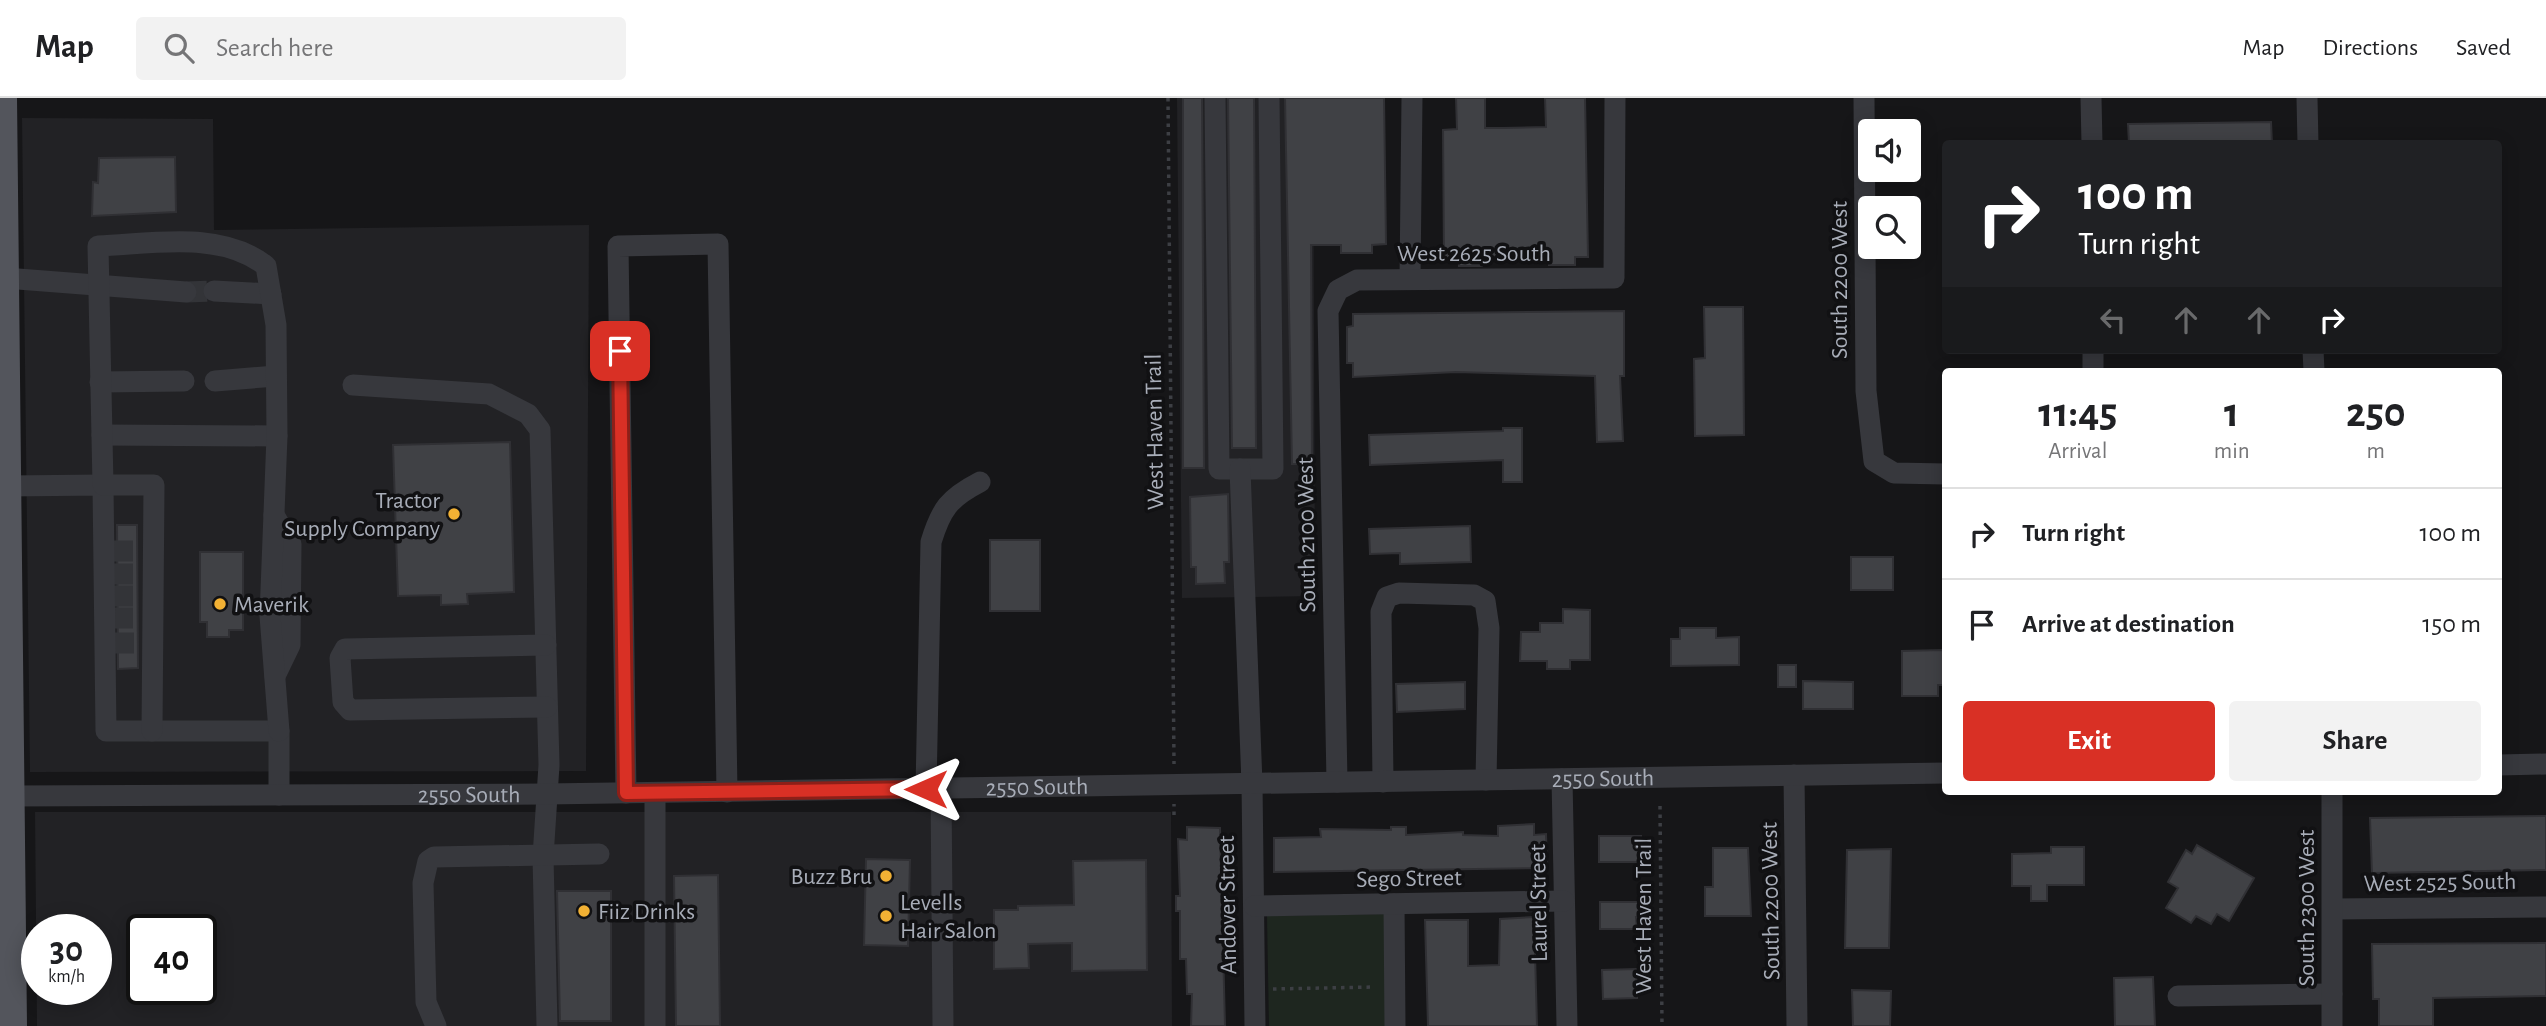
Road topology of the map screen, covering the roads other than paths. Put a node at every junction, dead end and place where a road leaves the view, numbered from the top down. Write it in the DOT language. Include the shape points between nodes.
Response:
graph roads {
  1 [pos="3,98"];
  2 [pos="1215,98"];
  3 [pos="1269,98"];
  4 [pos="1412,98"];
  5 [pos="1615,98"];
  6 [pos="1864,98"];
  7 [pos="2091,98"];
  8 [pos="2307,98"];
  9 [pos="2092,140"];
  10 [pos="2308,140"];
  11 [pos="5,278"];
  12 [pos="1410,279"];
  13 [pos="99,283"];
  14 [pos="1338,289"];
  15 [pos="214,291"];
  16 [pos="186,292"];
  17 [pos="271,294"];
  18 [pos="276,376"];
  19 [pos="215,381"];
  20 [pos="100,382"];
  21 [pos="184,382"];
  22 [pos="353,385"];
  23 [pos="102,435"];
  24 [pos="277,436"];
  25 [pos="1240,469"];
  26 [pos="1942,474"];
  27 [pos="980,482"];
  28 [pos="103,485"];
  29 [pos="7,486"];
  30 [pos="4,605"];
  31 [pos="546,645"];
  32 [pos="5,682"];
  33 [pos="547,707"];
  34 [pos="152,731"];
  35 [pos="279,731"];
  36 [pos="2546,764"];
  37 [pos="2502,765"];
  38 [pos="1942,773"];
  39 [pos="1794,775"];
  40 [pos="1562,779"];
  41 [pos="1486,780"];
  42 [pos="1338,782"];
  43 [pos="1383,782"];
  44 [pos="1252,784"];
  45 [pos="934,789"];
  46 [pos="727,792"];
  47 [pos="626,793"];
  48 [pos="655,793"];
  49 [pos="546,794"];
  50 [pos="279,795"];
  51 [pos="2332,795"];
  52 [pos="5,796"];
  53 [pos="599,854"];
  54 [pos="543,857"];
  55 [pos="1564,901"];
  56 [pos="1394,904"];
  57 [pos="1254,906"];
  58 [pos="2546,908"];
  59 [pos="2333,909"];
  60 [pos="2332,994"];
  61 [pos="2178,996"];
  62 [pos="13,1026"];
  63 [pos="436,1026"];
  64 [pos="547,1026"];
  65 [pos="655,1026"];
  66 [pos="943,1026"];
  67 [pos="1255,1026"];
  68 [pos="1395,1026"];
  69 [pos="1567,1026"];
  70 [pos="1797,1026"];
  71 [pos="2332,1026"];
  1 -- 11 [label="main road"];
  2 -- 25 [label="street" via="1219,470"];
  3 -- 25 [label="street" via="1273,468"];
  4 -- 12 [label="street"];
  5 -- 12 [label="street, West 2625 South" via="1614,278"];
  6 -- 26 [label="street, South 2200 West" via="1866,391 1874,461 1894,473"];
  7 -- 9 [label="street"];
  8 -- 10 [label="street"];
  11 -- 13 [label="street"];
  11 -- 29 [label="main road"];
  12 -- 14 [label="street, West 2625 South" via="1357,279"];
  13 -- 16 [label="street"];
  13 -- 17 [label="street" via="98,246 203,243 251,254 266,266"];
  13 -- 20 [label="street"];
  14 -- 42 [label="street, South 2100 West" via="1328,311"];
  15 -- 17 [label="street"];
  17 -- 18 [label="street"];
  18 -- 19 [label="street"];
  18 -- 24 [label="street"];
  20 -- 21 [label="street"];
  20 -- 23 [label="street"];
  22 -- 31 [label="street" via="489,394 528,414 540,430"];
  23 -- 24 [label="street"];
  23 -- 28 [label="street"];
  24 -- 35 [label="street" via="270,616"];
  25 -- 44 [label="street, Andover Street"];
  27 -- 45 [label="street" via="955,495 939,518 931,542"];
  28 -- 29 [label="street"];
  28 -- 34 [label="street" via="108,551 106,731"];
  28 -- 34 [label="street" via="154,485 145,551 145,643"];
  29 -- 30 [label="main road"];
  30 -- 32 [label="main road"];
  31 -- 33 [label="street"];
  31 -- 33 [label="street" via="345,649 340,658 342,702 350,710"];
  32 -- 52 [label="main road"];
  33 -- 49 [label="street"];
  34 -- 35 [label="street"];
  35 -- 50 [label="street"];
  36 -- 37 [label="street"];
  38 -- 39 [label="street, 2550 South"];
  39 -- 40 [label="street, 2550 South"];
  39 -- 70 [label="street, South 2200 West"];
  40 -- 41 [label="street, 2550 South"];
  40 -- 55 [label="street, Laurel Street"];
  41 -- 43 [label="street, 2550 South"];
  41 -- 43 [label="street" via="1489,628 1485,601 1474,595 1399,593 1387,597 1381,612"];
  42 -- 43 [label="street, 2550 South"];
  42 -- 44 [label="street, 2550 South"];
  44 -- 45 [label="street, 2550 South"];
  44 -- 57 [label="street, Andover Street"];
  45 -- 46 [label="street, 2550 South"];
  45 -- 66 [label="street"];
  46 -- 47 [label="street" via="718,244 618,246"];
  46 -- 48 [label="street, 2550 South"];
  47 -- 48 [label="street, 2550 South"];
  47 -- 49 [label="street, 2550 South"];
  48 -- 65 [label="street"];
  49 -- 50 [label="street, 2550 South"];
  49 -- 54 [label="street"];
  50 -- 52 [label="street, 2550 South"];
  51 -- 59 [label="street, South 2300 West"];
  52 -- 62 [label="main road"];
  53 -- 54 [label="street"];
  54 -- 63 [label="street" via="434,857 428,861 423,883 426,1002"];
  54 -- 64 [label="street"];
  55 -- 56 [label="street, Sego Street"];
  55 -- 69 [label="street, Laurel Street"];
  56 -- 57 [label="street, Sego Street"];
  56 -- 68 [label="street"];
  57 -- 67 [label="street, Andover Street"];
  58 -- 59 [label="street, West 2525 South"];
  59 -- 60 [label="street, South 2300 West"];
  60 -- 61 [label="street"];
  60 -- 71 [label="street, South 2300 West"];
}
